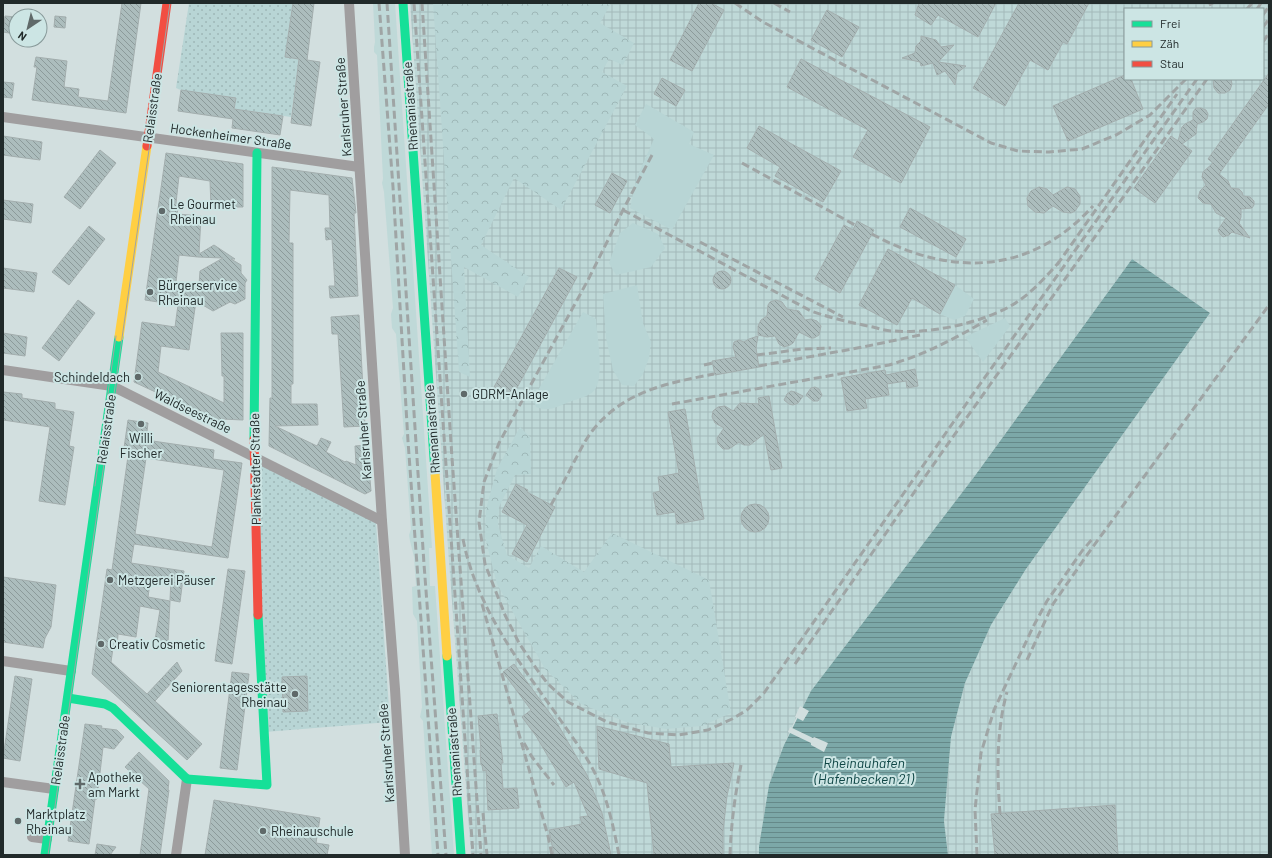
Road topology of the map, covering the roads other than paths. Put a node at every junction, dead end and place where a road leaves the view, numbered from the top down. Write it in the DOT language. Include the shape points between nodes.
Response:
graph roads {
  1 [pos="167,3"];
  2 [pos="349,3"];
  3 [pos="404,3"];
  4 [pos="3,117"];
  5 [pos="148,137"];
  6 [pos="257,152"];
  7 [pos="359,167"];
  8 [pos="3,370"];
  9 [pos="112,386"];
  10 [pos="254,456"];
  11 [pos="382,521"];
  12 [pos="3,661"];
  13 [pos="71,671"];
  14 [pos="68,698"];
  15 [pos="187,779"];
  16 [pos="3,782"];
  17 [pos="54,789"];
  18 [pos="32,837"];
  19 [pos="47,839"];
  20 [pos="45,855"];
  21 [pos="176,855"];
  22 [pos="405,855"];
  23 [pos="461,855"];
  1 -- 5 [label="street, Relaisstraße"];
  2 -- 7 [label="street, Karlsruher Straße"];
  3 -- 23 [label="street, Rhenaniastraße"];
  4 -- 5 [label="street, Hockenheimer Straße"];
  5 -- 6 [label="street, Hockenheimer Straße"];
  5 -- 9 [label="street, Relaisstraße"];
  6 -- 7 [label="street, Hockenheimer Straße"];
  6 -- 10 [label="street, Plankstadter Straße"];
  7 -- 11 [label="street, Karlsruher Straße"];
  8 -- 9 [label="street, Waldseestraße"];
  9 -- 10 [label="street, Waldseestraße"];
  9 -- 13 [label="street, Relaisstraße"];
  10 -- 11 [label="street, Waldseestraße"];
  10 -- 15 [label="street, Plankstadter Straße" via="257,592 267,785"];
  11 -- 22 [label="street, Karlsruher Straße"];
  12 -- 13 [label="street"];
  13 -- 14 [label="street, Relaisstraße"];
  14 -- 15 [label="street" via="106,704 113,708"];
  14 -- 17 [label="street, Relaisstraße"];
  15 -- 21 [label="street"];
  16 -- 17 [label="street"];
  17 -- 19 [label="street, Relaisstraße"];
  18 -- 19 [label="street"];
  19 -- 20 [label="street, Relaisstraße"];
}
